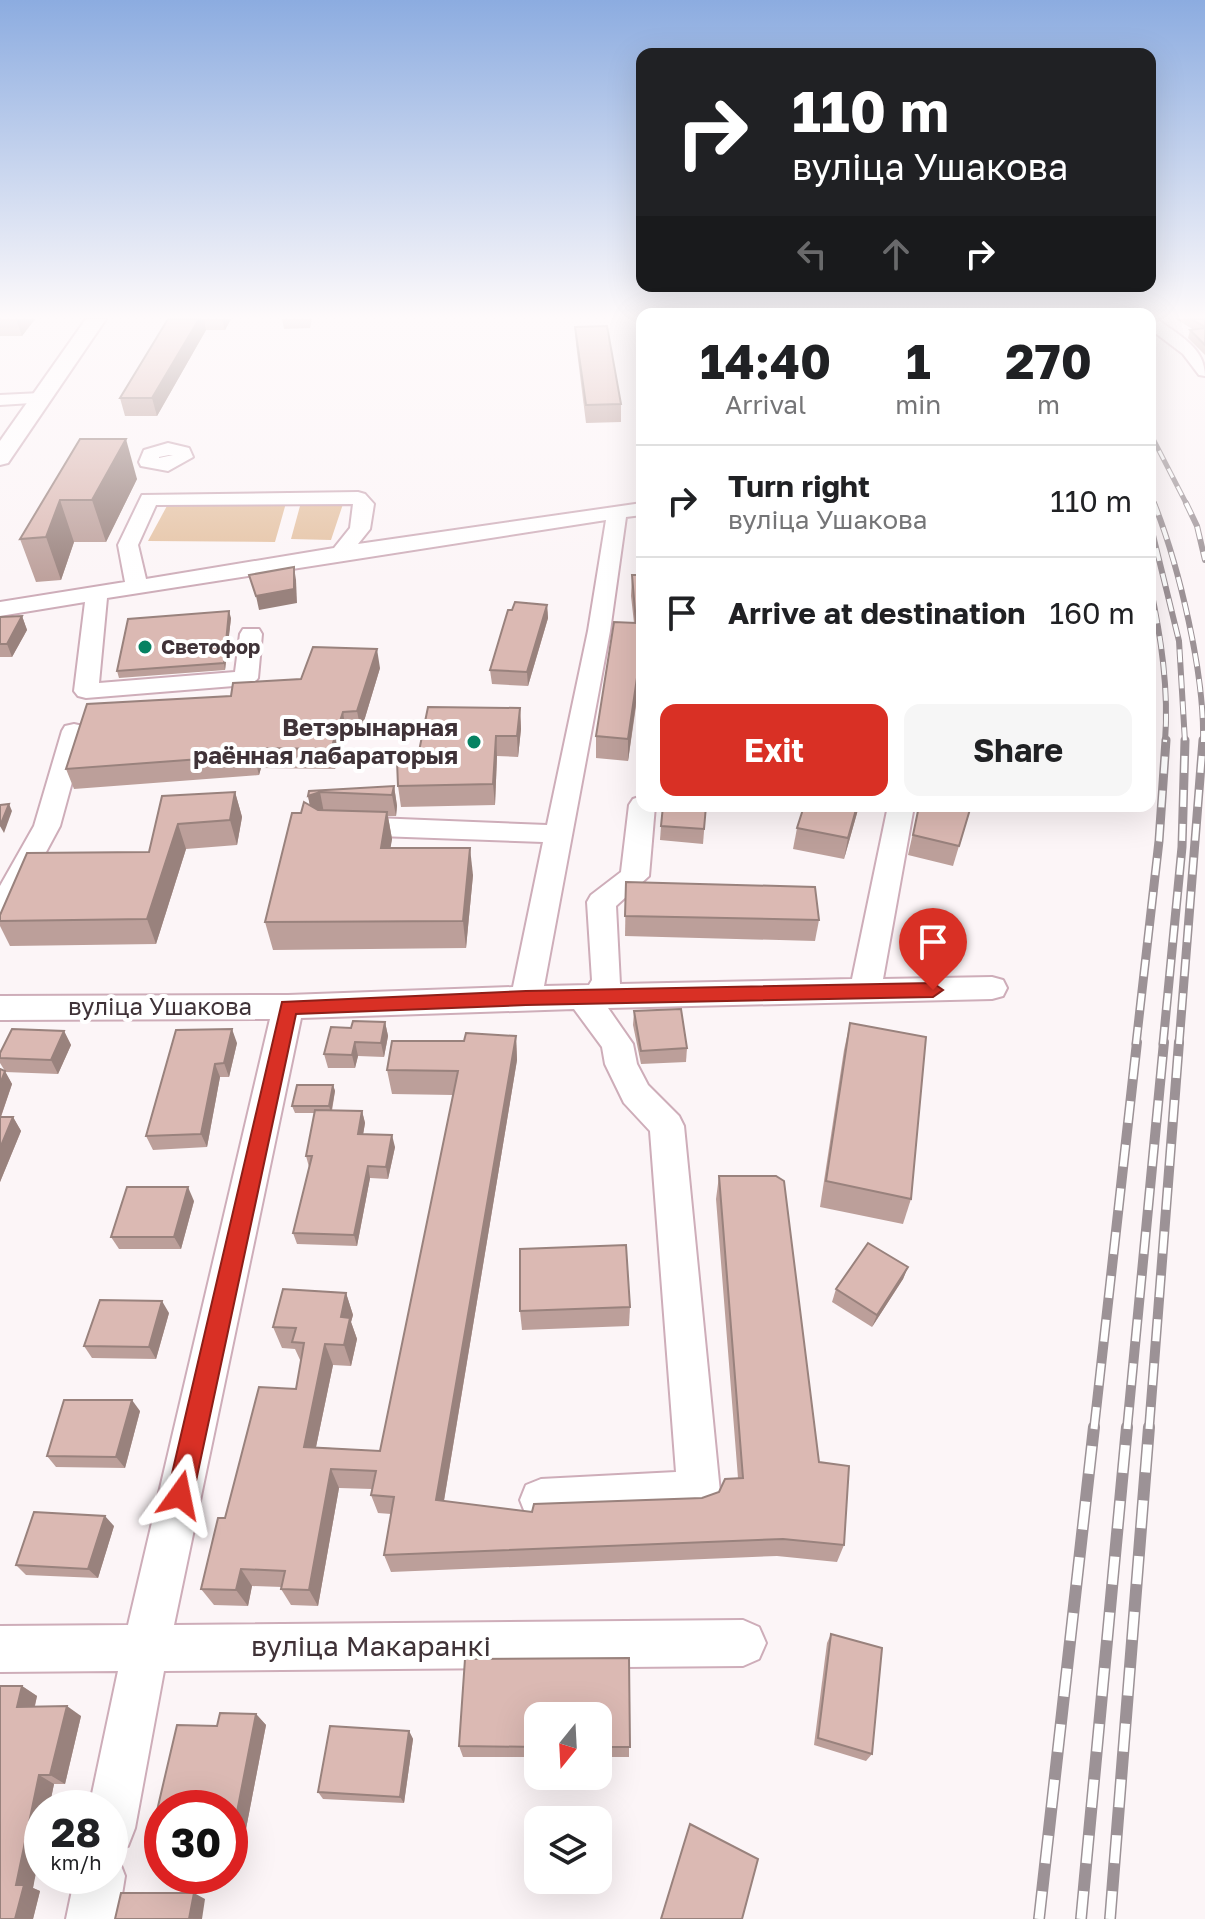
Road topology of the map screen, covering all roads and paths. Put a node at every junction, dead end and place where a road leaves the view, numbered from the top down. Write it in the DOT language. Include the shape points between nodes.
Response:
graph roads {
  1 [pos="34,409"];
  2 [pos="0,458"];
  3 [pos="162,466"];
  4 [pos="149,499"];
  5 [pos="625,515"];
  6 [pos="341,553"];
  7 [pos="137,587"];
  8 [pos="97,594"];
  9 [pos="0,609"];
  10 [pos="251,634"];
  11 [pos="74,731"];
  12 [pos="641,812"];
  13 [pos="900,812"];
  14 [pos="324,825"];
  15 [pos="556,834"];
  16 [pos="0,912"];
  17 [pos="992,988"];
  18 [pos="865,992"];
  19 [pos="526,998"];
  20 [pos="590,998"];
  21 [pos="288,1007"];
  22 [pos="0,1008"];
  23 [pos="541,1500"];
  24 [pos="743,1643"];
  25 [pos="146,1647"];
  26 [pos="0,1649"];
  27 [pos="118,1790"];
  28 [pos="97,1894"];
  29 [pos="92,1919"];
  1 -- 2 [label="main road"];
  3 -- 4 [label="street"];
  4 -- 6 [label="street" via="358,498 364,504 360,529"];
  4 -- 7 [label="street" via="128,545"];
  5 -- 6 [label="street"];
  5 -- 15 [label="street"];
  6 -- 7 [label="street"];
  7 -- 8 [label="street"];
  8 -- 9 [label="street"];
  8 -- 10 [label="street" via="86,691 246,678"];
  11 -- 16 [label="street" via="47,826"];
  12 -- 20 [label="street" via="635,876 601,902 607,980"];
  13 -- 18 [label="street"];
  14 -- 15 [label="street"];
  15 -- 19 [label="street"];
  17 -- 18 [label="street, вуліца Ушакова"];
  18 -- 20 [label="street, вуліца Ушакова"];
  19 -- 20 [label="street, вуліца Ушакова"];
  19 -- 21 [label="street, вуліца Ушакова"];
  20 -- 23 [label="street" via="617,1044 636,1094 667,1126 699,1492"];
  21 -- 22 [label="street, вуліца Ушакова"];
  21 -- 25 [label="street"];
  24 -- 25 [label="street, вуліца Макаранкі"];
  25 -- 26 [label="street, вуліца Макаранкі"];
  25 -- 27 [label="street"];
  28 -- 29 [label="street"];
}
